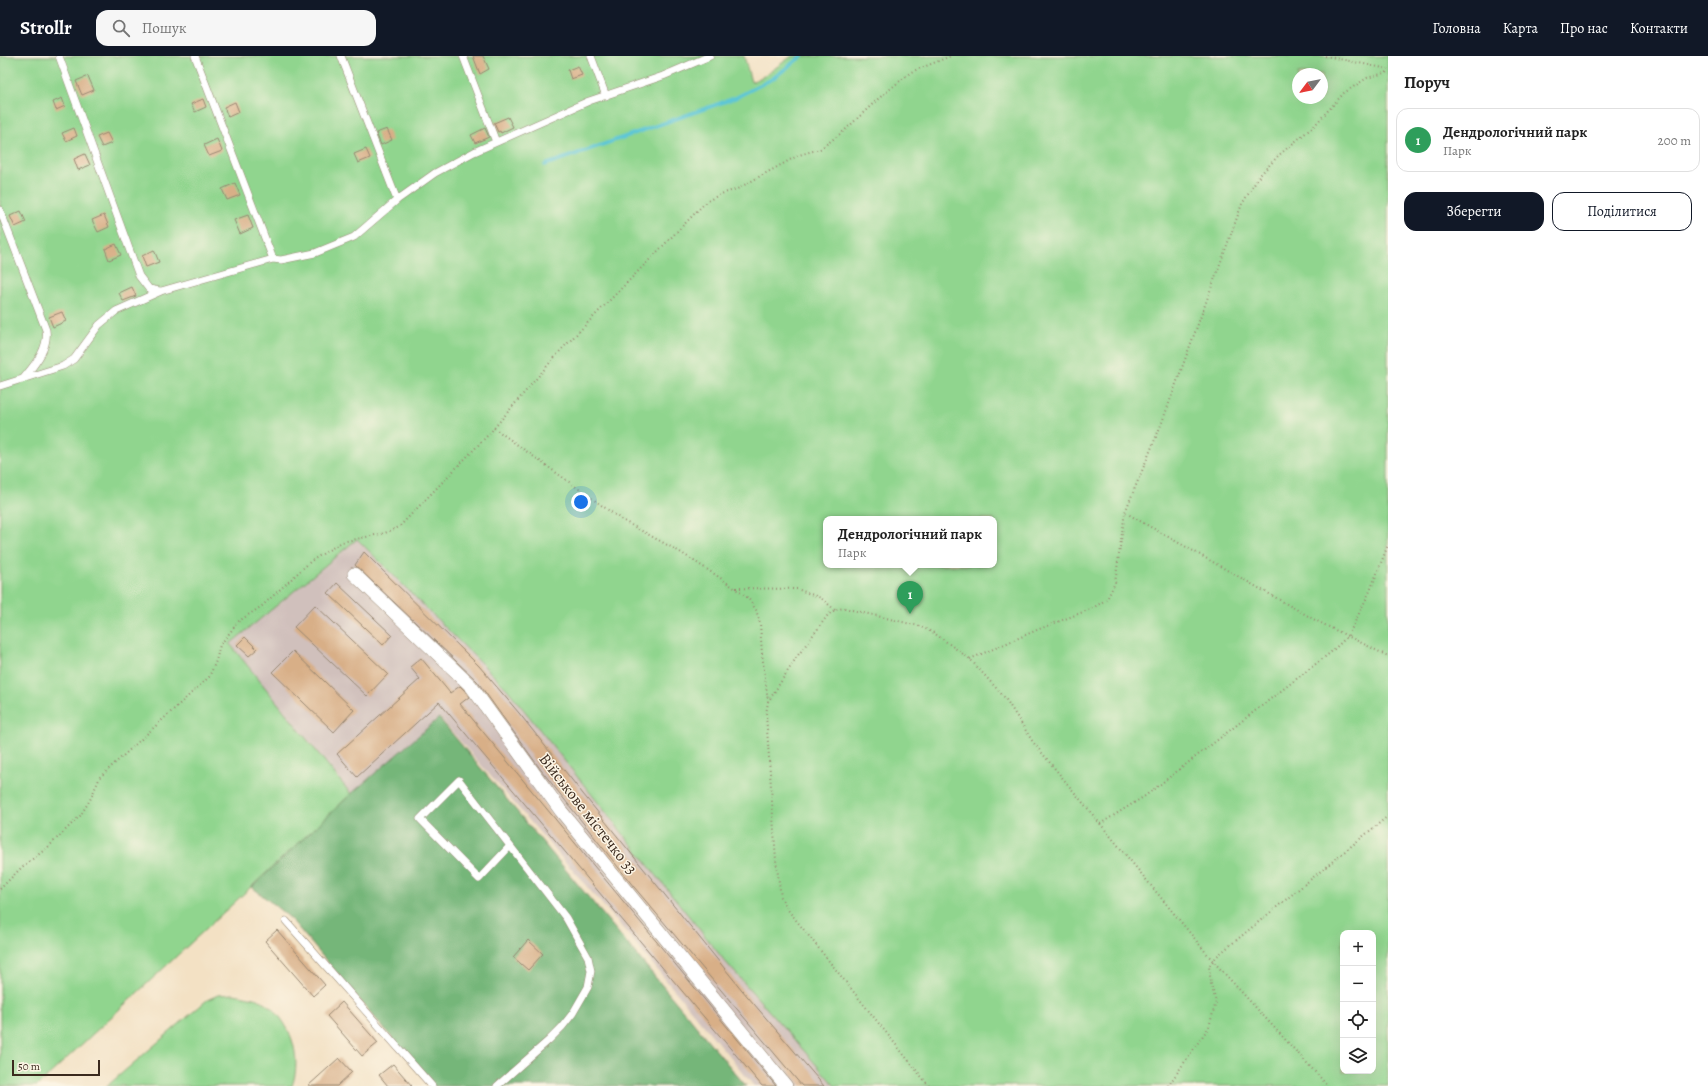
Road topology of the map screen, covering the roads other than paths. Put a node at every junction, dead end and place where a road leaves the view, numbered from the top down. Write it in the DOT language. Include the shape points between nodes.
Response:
graph roads {
  1 [pos="60,56"];
  2 [pos="195,56"];
  3 [pos="342,56"];
  4 [pos="463,56"];
  5 [pos="591,56"];
  6 [pos="709,56"];
  7 [pos="606,96"];
  8 [pos="496,142"];
  9 [pos="396,200"];
  10 [pos="0,210"];
  11 [pos="273,258"];
  12 [pos="161,291"];
  13 [pos="22,379"];
  14 [pos="0,386"];
  15 [pos="354,574"];
  16 [pos="510,846"];
  17 [pos="286,921"];
  18 [pos="432,1086"];
  19 [pos="497,1086"];
  20 [pos="786,1086"];
  1 -- 12 [label="lane" via="139,276 149,289"];
  2 -- 11 [label="lane"];
  3 -- 9 [label="lane"];
  4 -- 8 [label="lane"];
  5 -- 7 [label="lane"];
  6 -- 7 [label="lane"];
  7 -- 8 [label="lane"];
  8 -- 9 [label="lane" via="435,173"];
  9 -- 11 [label="lane" via="354,237 315,253 281,260"];
  10 -- 13 [label="lane" via="46,330 47,338 43,351"];
  11 -- 12 [label="lane"];
  12 -- 13 [label="lane" via="116,311 99,325 74,359 63,366"];
  13 -- 14 [label="lane"];
  15 -- 20 [label="street, Військове містечко 33" via="471,686 561,811"];
  16 -- 16 [label="lane" via="459,780 420,819 479,879"];
  16 -- 19 [label="lane" via="566,918 588,957 591,971 588,987 562,1027"];
  17 -- 18 [label="lane"];
}
